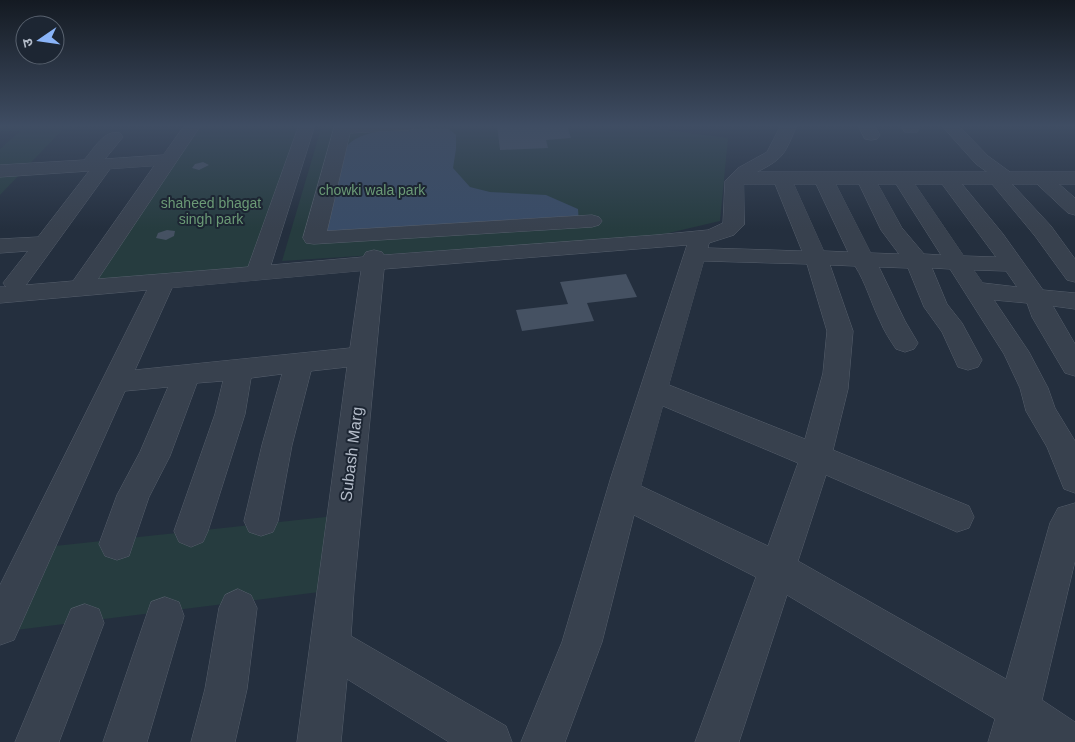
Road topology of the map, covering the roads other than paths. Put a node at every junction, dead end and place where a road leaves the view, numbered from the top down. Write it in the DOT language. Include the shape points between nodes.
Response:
graph roads {
  1 [pos="100,160"];
  2 [pos="169,160"];
  3 [pos="295,160"];
  4 [pos="334,160"];
  5 [pos="766,160"];
  6 [pos="982,160"];
  7 [pos="97,165"];
  8 [pos="0,171"];
  9 [pos="738,178"];
  10 [pos="782,178"];
  11 [pos="823,178"];
  12 [pos="866,178"];
  13 [pos="902,178"];
  14 [pos="947,178"];
  15 [pos="1001,178"];
  16 [pos="1042,178"];
  17 [pos="1075,178"];
  18 [pos="1075,209"];
  19 [pos="592,221"];
  20 [pos="45,243"];
  21 [pos="0,246"];
  22 [pos="698,246"];
  23 [pos="816,258"];
  24 [pos="373,260"];
  25 [pos="863,260"];
  26 [pos="917,261"];
  27 [pos="955,261"];
  28 [pos="1012,264"];
  29 [pos="258,270"];
  30 [pos="1075,275"];
  31 [pos="163,281"];
  32 [pos="83,283"];
  33 [pos="5,287"];
  34 [pos="977,290"];
  35 [pos="1034,296"];
  36 [pos="1075,301"];
  37 [pos="905,343"];
  38 [pos="362,356"];
  39 [pos="968,360"];
  40 [pos="299,363"];
  41 [pos="1075,366"];
  42 [pos="239,368"];
  43 [pos="187,374"];
  44 [pos="115,382"];
  45 [pos="654,390"];
  46 [pos="815,456"];
  47 [pos="1075,479"];
  48 [pos="623,493"];
  49 [pos="957,517"];
  50 [pos="1075,518"];
  51 [pos="261,521"];
  52 [pos="192,531"];
  53 [pos="117,544"];
  54 [pos="777,569"];
  55 [pos="238,608"];
  56 [pos="165,616"];
  57 [pos="85,623"];
  58 [pos="0,626"];
  59 [pos="331,646"];
  60 [pos="1014,726"];
  61 [pos="37,742"];
  62 [pos="125,742"];
  63 [pos="213,742"];
  64 [pos="318,742"];
  65 [pos="490,742"];
  66 [pos="543,742"];
  67 [pos="716,742"];
  68 [pos="1067,742"];
  1 -- 7 [label="street"];
  2 -- 7 [label="street"];
  2 -- 32 [label="street"];
  3 -- 29 [label="street"];
  4 -- 19 [label="street" via="314,238"];
  5 -- 9 [label="street"];
  6 -- 15 [label="street"];
  7 -- 8 [label="street"];
  7 -- 20 [label="street"];
  9 -- 10 [label="street"];
  9 -- 22 [label="street" via="734,181 733,225"];
  10 -- 11 [label="street"];
  10 -- 23 [label="street"];
  11 -- 12 [label="street"];
  11 -- 25 [label="street"];
  12 -- 13 [label="street"];
  12 -- 26 [label="street" via="892,230"];
  13 -- 14 [label="street"];
  13 -- 27 [label="street"];
  14 -- 15 [label="street"];
  14 -- 28 [label="street"];
  15 -- 16 [label="street"];
  15 -- 30 [label="street"];
  16 -- 17 [label="street"];
  16 -- 18 [label="street"];
  20 -- 21 [label="street"];
  20 -- 33 [label="street"];
  22 -- 23 [label="street"];
  22 -- 24 [label="street" via="655,238"];
  22 -- 45 [label="street"];
  23 -- 25 [label="street"];
  23 -- 46 [label="street" via="840,338 834,389"];
  24 -- 29 [label="street"];
  24 -- 38 [label="street, Subash Marg"];
  25 -- 26 [label="street"];
  25 -- 37 [label="street"];
  26 -- 27 [label="street"];
  26 -- 39 [label="street" via="936,307 953,329"];
  27 -- 28 [label="street"];
  27 -- 34 [label="street"];
  28 -- 35 [label="street"];
  29 -- 31 [label="street"];
  29 -- 32 [label="street"];
  31 -- 32 [label="street"];
  31 -- 44 [label="street"];
  32 -- 33 [label="street"];
  34 -- 35 [label="street"];
  34 -- 47 [label="street" via="1016,352"];
  35 -- 36 [label="street"];
  35 -- 41 [label="street"];
  38 -- 40 [label="street"];
  38 -- 59 [label="street, Subash Marg"];
  40 -- 42 [label="street"];
  40 -- 51 [label="street"];
  42 -- 43 [label="street"];
  42 -- 52 [label="street" via="230,414"];
  43 -- 44 [label="street"];
  43 -- 53 [label="street" via="154,456 134,495"];
  44 -- 58 [label="street"];
  45 -- 46 [label="street"];
  45 -- 48 [label="street"];
  46 -- 49 [label="street"];
  46 -- 54 [label="street"];
  48 -- 54 [label="street"];
  48 -- 66 [label="street" via="582,642"];
  50 -- 60 [label="street" via="1067,523"];
  54 -- 60 [label="street"];
  54 -- 67 [label="street"];
  55 -- 63 [label="street" via="226,689"];
  56 -- 62 [label="street"];
  57 -- 61 [label="street"];
  59 -- 64 [label="street, Subash Marg"];
  59 -- 65 [label="street"];
  60 -- 68 [label="street"];
}
